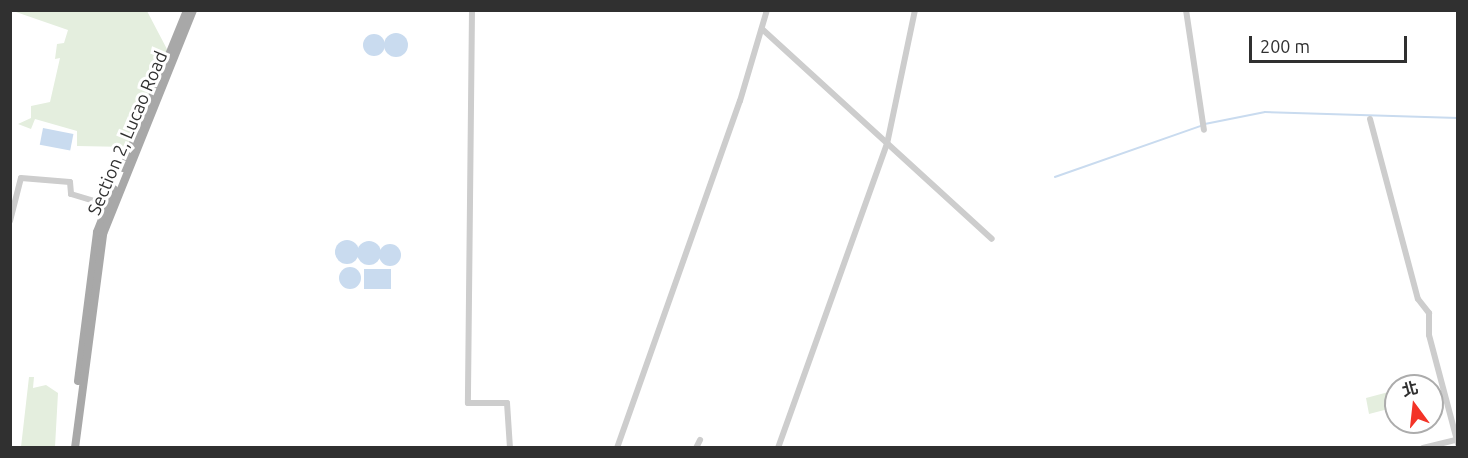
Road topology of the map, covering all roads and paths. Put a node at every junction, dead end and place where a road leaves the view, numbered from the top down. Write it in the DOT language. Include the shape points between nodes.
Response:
graph roads {
  1 [pos="187,10"];
  2 [pos="193,10"];
  3 [pos="472,10"];
  4 [pos="767,10"];
  5 [pos="915,10"];
  6 [pos="1186,10"];
  7 [pos="762,29"];
  8 [pos="1370,119"];
  9 [pos="1204,130"];
  10 [pos="887,144"];
  11 [pos="110,206"];
  12 [pos="10,221"];
  13 [pos="992,239"];
  14 [pos="75,421"];
  15 [pos="700,440"];
  16 [pos="1457,440"];
  17 [pos="69,447"];
  18 [pos="75,447"];
  19 [pos="510,447"];
  20 [pos="617,447"];
  21 [pos="696,447"];
  22 [pos="778,447"];
  23 [pos="1423,447"];
  1 -- 11 [label="main road, Section 2, Lucao Road"];
  2 -- 11 [label="main road, Section 2, Lucao Road" via="177,59"];
  3 -- 19 [label="street" via="468,403 507,403"];
  4 -- 7 [label="street"];
  5 -- 10 [label="street"];
  6 -- 9 [label="street"];
  7 -- 10 [label="street"];
  7 -- 20 [label="street"];
  8 -- 16 [label="street" via="1418,299 1429,313 1429,335"];
  10 -- 13 [label="street"];
  10 -- 22 [label="street"];
  11 -- 12 [label="street" via="71,194 70,182 21,178"];
  11 -- 14 [label="main road, Section 2, Lucao Road"];
  14 -- 17 [label="main road, Section 2, Lucao Road"];
  14 -- 18 [label="main road, Section 2, Lucao Road"];
  15 -- 21 [label="street"];
  16 -- 23 [label="street"];
}
